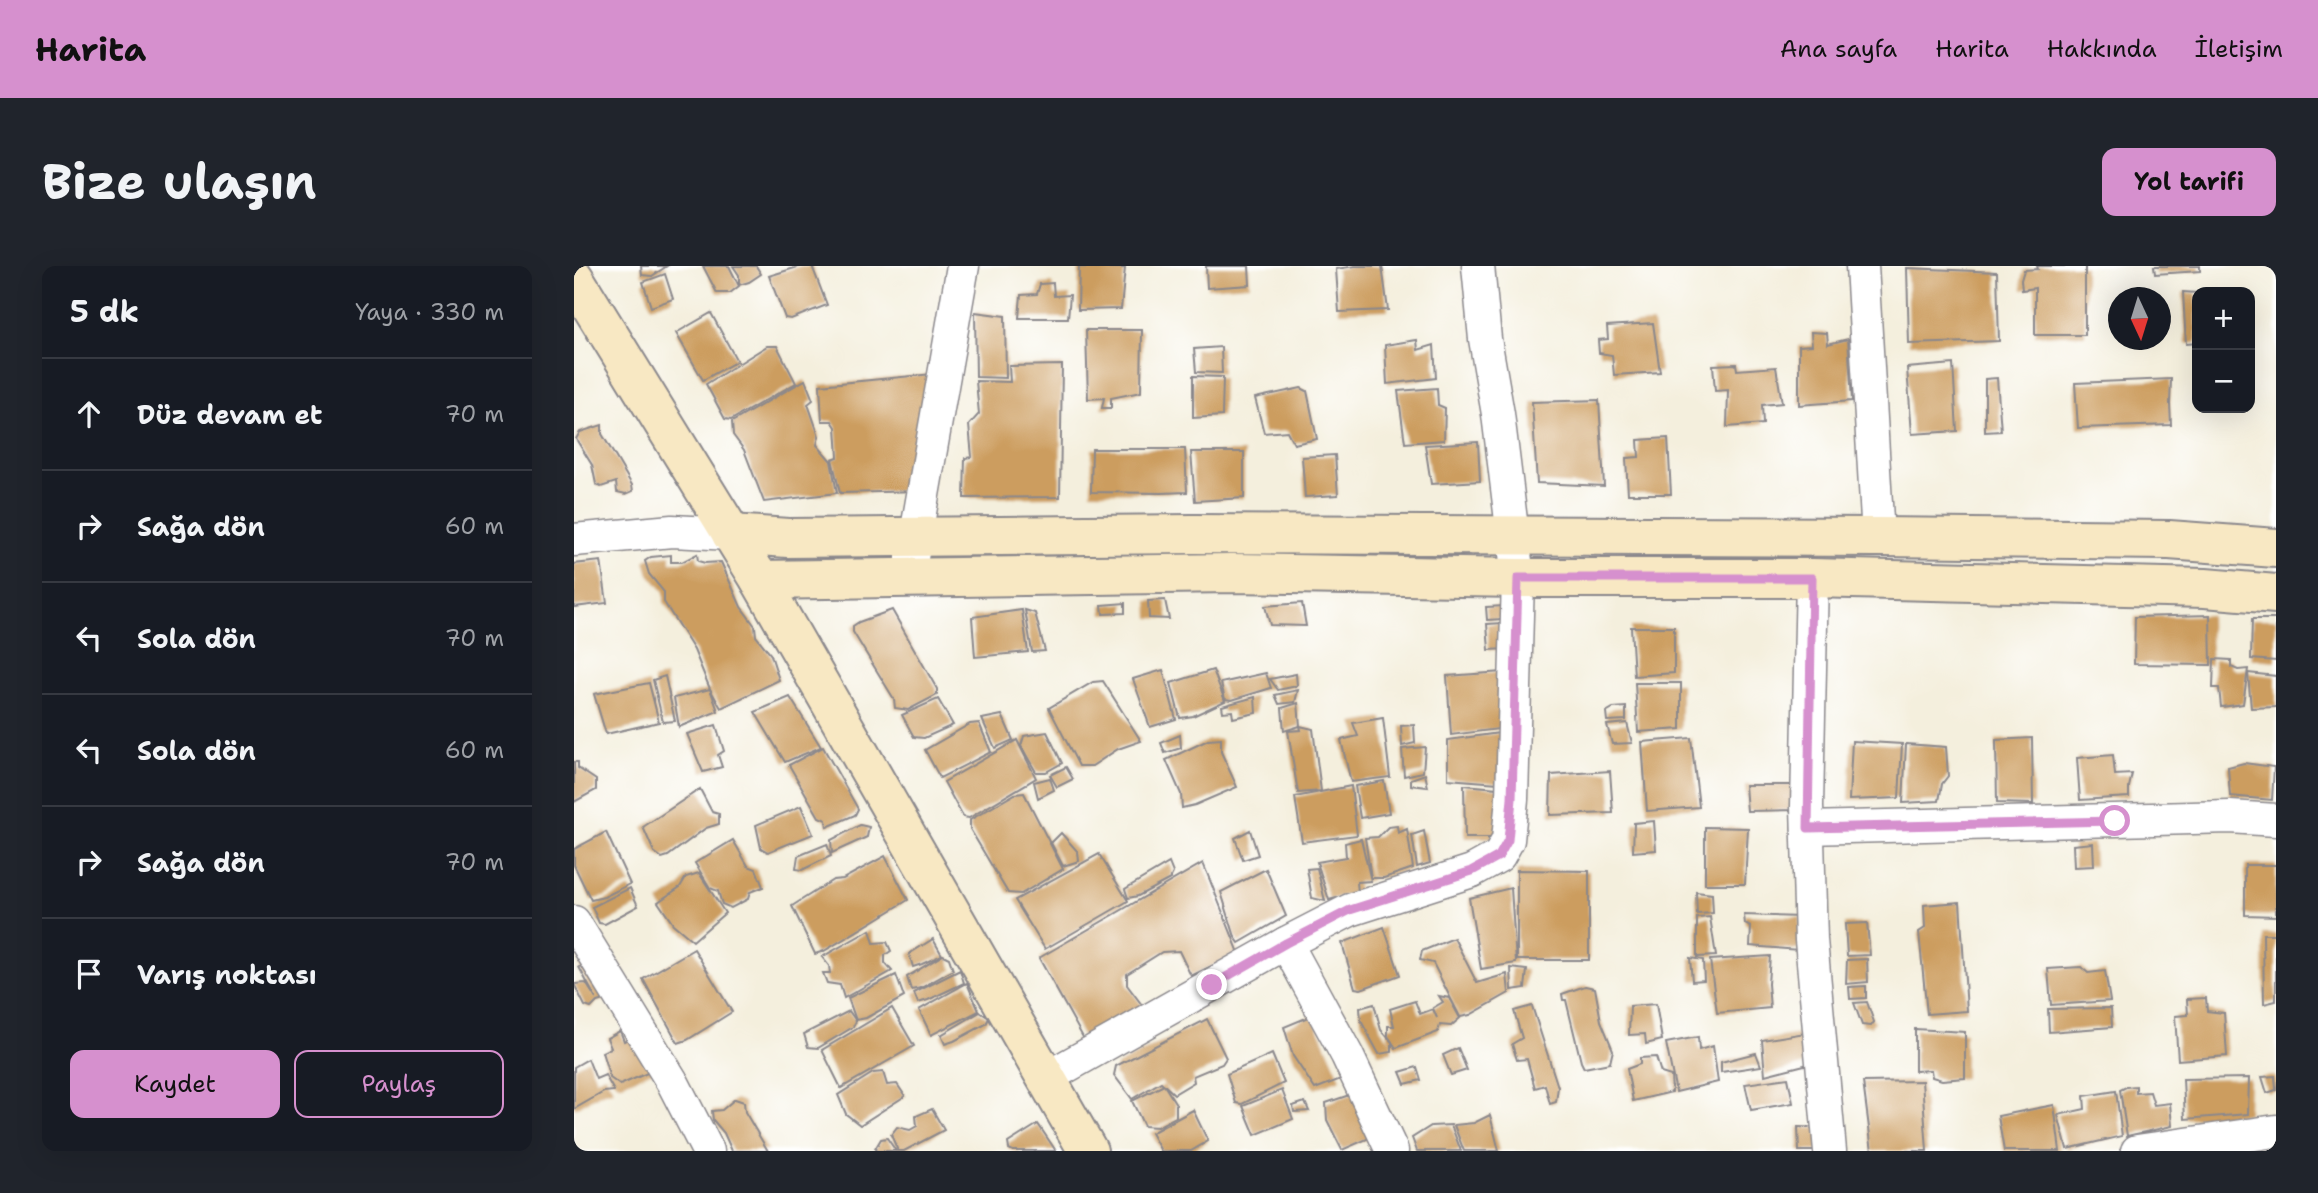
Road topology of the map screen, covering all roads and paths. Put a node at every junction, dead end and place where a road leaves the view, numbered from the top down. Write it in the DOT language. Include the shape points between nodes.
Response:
graph roads {
  1 [pos="963,266"];
  2 [pos="1478,266"];
  3 [pos="1862,266"];
  4 [pos="574,278"];
  5 [pos="731,534"];
  6 [pos="915,537"];
  7 [pos="1514,537"];
  8 [pos="1878,537"];
  9 [pos="574,540"];
  10 [pos="2276,548"];
  11 [pos="908,578"];
  12 [pos="1518,578"];
  13 [pos="1812,578"];
  14 [pos="760,580"];
  15 [pos="2276,594"];
  16 [pos="2276,820"];
  17 [pos="1808,828"];
  18 [pos="574,922"];
  19 [pos="1286,943"];
  20 [pos="1046,1078"];
  21 [pos="2276,1132"];
  22 [pos="708,1151"];
  23 [pos="1088,1151"];
  24 [pos="1392,1151"];
  25 [pos="1830,1151"];
  26 [pos="2137,1151"];
  1 -- 6 [label="street"];
  2 -- 7 [label="street"];
  3 -- 8 [label="street"];
  4 -- 5 [label="street"];
  5 -- 6 [label="street"];
  5 -- 9 [label="street" via="673,531"];
  5 -- 14 [label="street"];
  6 -- 7 [label="street"];
  6 -- 11 [label="street"];
  7 -- 8 [label="street"];
  7 -- 12 [label="street"];
  8 -- 10 [label="street" via="2169,540"];
  11 -- 12 [label="street" via="1231,573"];
  11 -- 14 [label="street"];
  12 -- 13 [label="street"];
  12 -- 19 [label="street" via="1512,799 1508,840 1499,856 1472,871 1350,910"];
  13 -- 15 [label="street" via="2205,588"];
  13 -- 17 [label="street"];
  14 -- 20 [label="street"];
  16 -- 17 [label="street" via="2230,817"];
  17 -- 25 [label="street" via="1811,940"];
  18 -- 22 [label="street" via="673,1083"];
  19 -- 20 [label="street"];
  19 -- 24 [label="street"];
  20 -- 23 [label="street"];
  21 -- 26 [label="street"];
}
